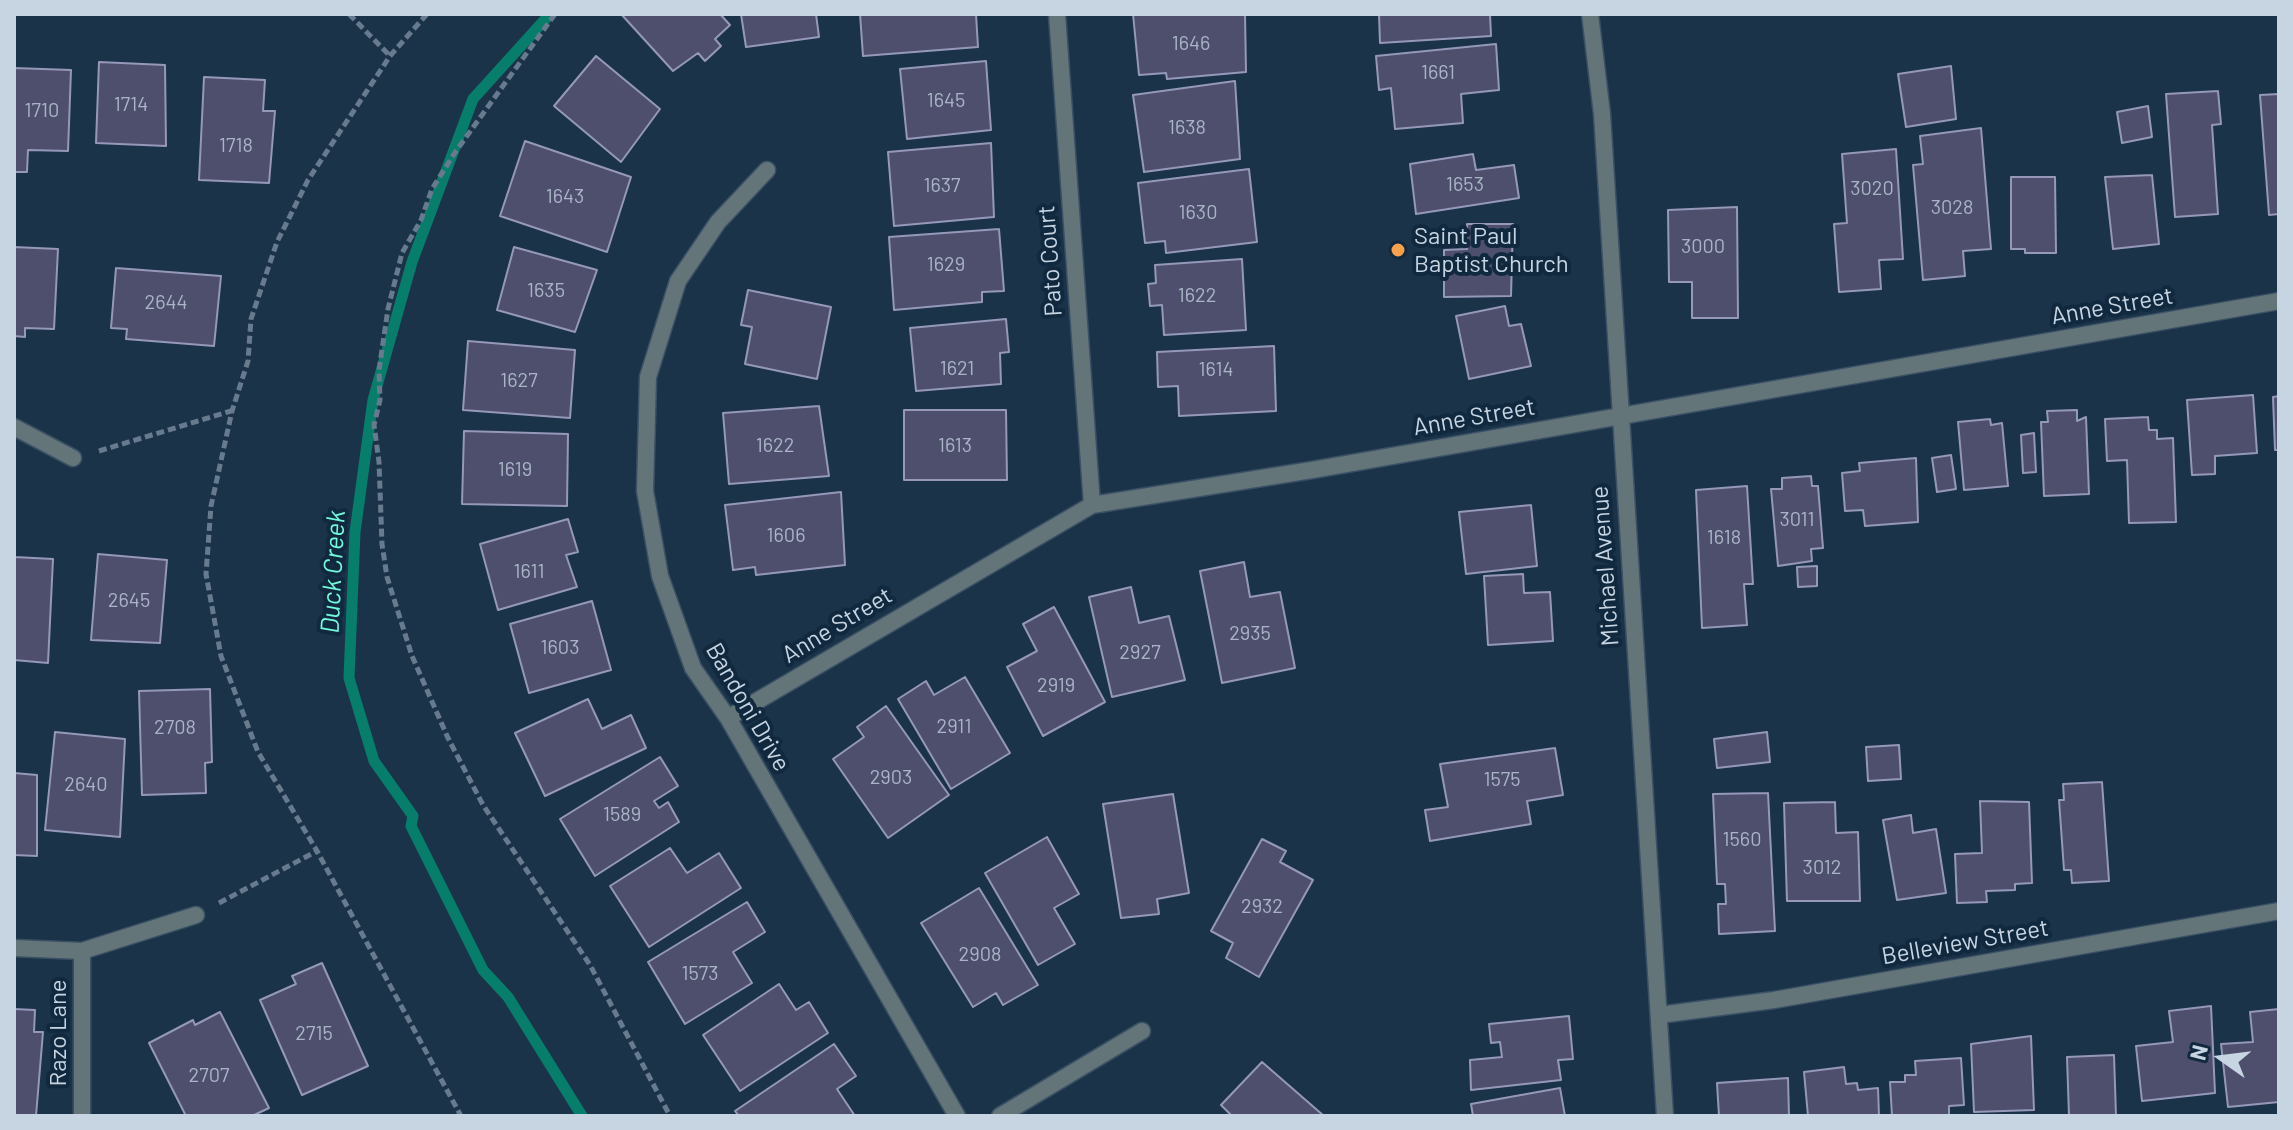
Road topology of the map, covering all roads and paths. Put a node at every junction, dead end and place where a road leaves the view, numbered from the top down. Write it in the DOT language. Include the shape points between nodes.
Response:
graph roads {
  1 [pos="349,14"];
  2 [pos="427,14"];
  3 [pos="555,14"];
  4 [pos="1057,14"];
  5 [pos="1590,14"];
  6 [pos="390,56"];
  7 [pos="767,170"];
  8 [pos="2279,301"];
  9 [pos="232,411"];
  10 [pos="1619,416"];
  11 [pos="14,427"];
  12 [pos="73,458"];
  13 [pos="1092,505"];
  14 [pos="728,718"];
  15 [pos="317,851"];
  16 [pos="2279,911"];
  17 [pos="196,915"];
  18 [pos="14,948"];
  19 [pos="82,951"];
  20 [pos="1659,1015"];
  21 [pos="1142,1031"];
  22 [pos="82,1116"];
  23 [pos="461,1116"];
  24 [pos="670,1116"];
  25 [pos="957,1116"];
  26 [pos="1000,1116"];
  27 [pos="1665,1116"];
  1 -- 6 [label="path"];
  2 -- 6 [label="path"];
  3 -- 24 [label="path" via="448,163 402,253 388,309 374,425 382,544 412,656 448,738 483,805 590,965"];
  4 -- 13 [label="street, Pato Court"];
  5 -- 10 [label="street, Michael Avenue" via="1602,114"];
  6 -- 9 [label="path" via="308,180 277,242 251,319 248,361"];
  7 -- 14 [label="street, Bandoni Drive" via="718,222 678,281 648,377 645,491 660,576 693,668"];
  8 -- 10 [label="street, Anne Street"];
  9 -- 12 [label="path"];
  9 -- 15 [label="path" via="211,506 206,574 221,656 258,752"];
  10 -- 13 [label="street, Anne Street"];
  10 -- 20 [label="street, Michael Avenue"];
  11 -- 12 [label="street"];
  13 -- 14 [label="street, Anne Street"];
  14 -- 25 [label="street, Bandoni Drive"];
  15 -- 17 [label="path"];
  15 -- 23 [label="path"];
  16 -- 20 [label="street, Belleview Street" via="1774,1000"];
  17 -- 19 [label="street"];
  18 -- 19 [label="street"];
  19 -- 22 [label="street, Razo Lane"];
  20 -- 27 [label="street, Michael Avenue"];
  21 -- 26 [label="street"];
}
